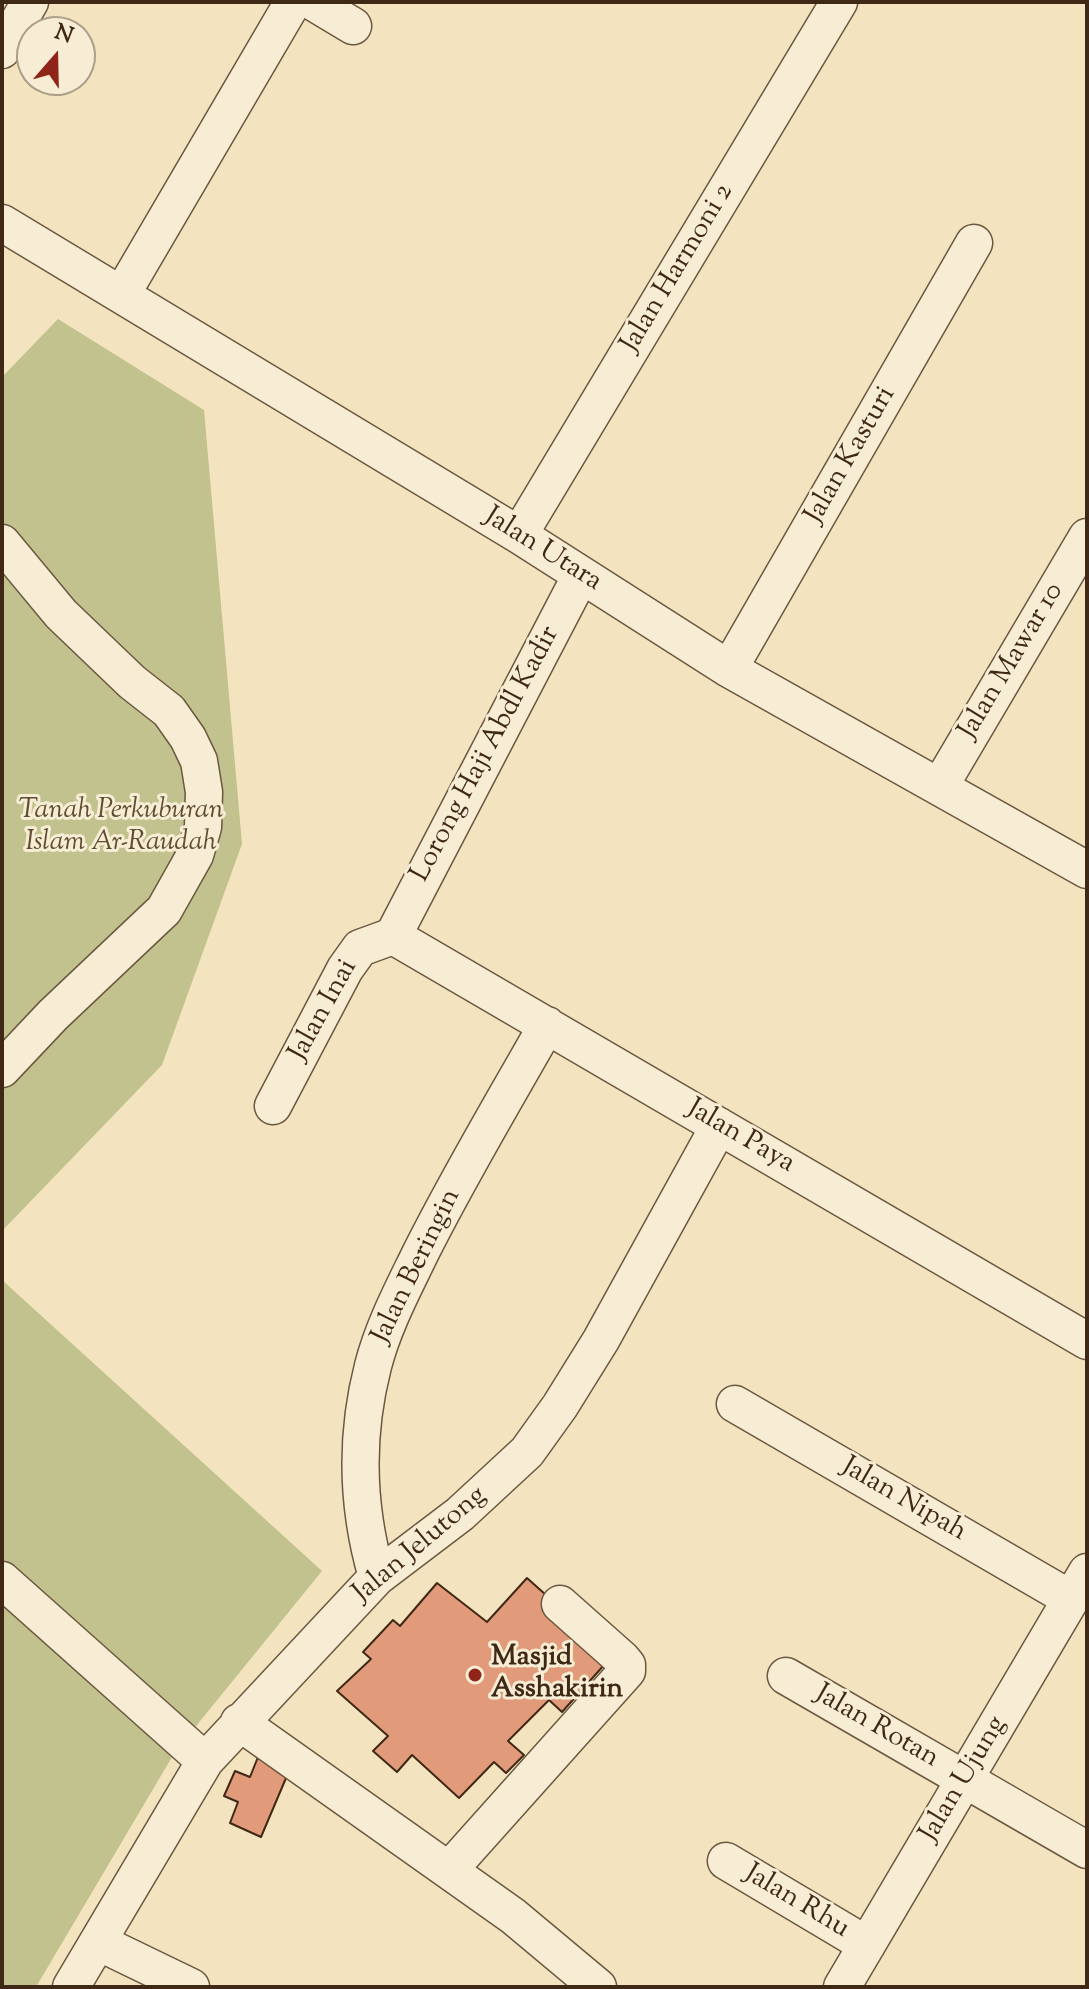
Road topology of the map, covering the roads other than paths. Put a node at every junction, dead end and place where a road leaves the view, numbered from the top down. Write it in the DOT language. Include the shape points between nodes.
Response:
graph roads {
  1 [pos="30,2"];
  2 [pos="293,2"];
  3 [pos="313,2"];
  4 [pos="839,2"];
  5 [pos="353,26"];
  6 [pos="2,50"];
  7 [pos="2,223"];
  8 [pos="974,243"];
  9 [pos="122,294"];
  10 [pos="519,535"];
  11 [pos="1087,537"];
  12 [pos="2,543"];
  13 [pos="581,575"];
  14 [pos="729,669"];
  15 [pos="940,786"];
  16 [pos="1087,870"];
  17 [pos="393,936"];
  18 [pos="547,1025"];
  19 [pos="2,1069"];
  20 [pos="273,1106"];
  21 [pos="719,1126"];
  22 [pos="1087,1341"];
  23 [pos="735,1404"];
  24 [pos="377,1577"];
  25 [pos="2,1580"];
  26 [pos="1079,1585"];
  27 [pos="560,1604"];
  28 [pos="786,1676"];
  29 [pos="239,1722"];
  30 [pos="205,1761"];
  31 [pos="965,1779"];
  32 [pos="1087,1850"];
  33 [pos="726,1861"];
  34 [pos="449,1870"];
  35 [pos="98,1942"];
  36 [pos="867,1945"];
  37 [pos="71,1987"];
  38 [pos="191,1987"];
  39 [pos="598,1987"];
  40 [pos="842,1987"];
  1 -- 6 [label="street"];
  2 -- 9 [label="street"];
  3 -- 5 [label="street"];
  4 -- 10 [label="street, Jalan Harmoni 2"];
  7 -- 9 [label="street, Jalan Utara"];
  8 -- 14 [label="street, Jalan Kasturi"];
  9 -- 10 [label="street, Jalan Utara"];
  10 -- 13 [label="street, Jalan Utara"];
  11 -- 15 [label="street, Jalan Mawar 10"];
  12 -- 19 [label="street" via="61,614 169,711 199,761 204,792 195,855 164,910"];
  13 -- 14 [label="street, Jalan Utara"];
  13 -- 17 [label="street, Lorong Haji Abdl Kadir"];
  14 -- 15 [label="street, Jalan Utara"];
  15 -- 16 [label="street, Jalan Utara"];
  17 -- 18 [label="street, Jalan Paya"];
  17 -- 20 [label="street, Jalan Inai" via="360,948 345,969"];
  18 -- 21 [label="street, Jalan Paya"];
  18 -- 24 [label="street, Jalan Beringin" via="435,1224 382,1336 366,1401 360,1464 366,1539"];
  21 -- 22 [label="street, Jalan Paya"];
  21 -- 24 [label="street, Jalan Jelutong" via="601,1340 527,1452 460,1514"];
  23 -- 26 [label="street, Jalan Nipah"];
  24 -- 29 [label="street, Jalan Jelutong"];
  25 -- 30 [label="street"];
  26 -- 31 [label="street, Jalan Ujung"];
  27 -- 34 [label="street" via="622,1659 627,1671"];
  28 -- 31 [label="street, Jalan Rotan"];
  29 -- 30 [label="street, Jalan Jelutong"];
  29 -- 34 [label="street"];
  30 -- 35 [label="street, Jalan Jelutong"];
  31 -- 32 [label="street, Jalan Rotan"];
  31 -- 36 [label="street, Jalan Ujung"];
  33 -- 36 [label="street, Jalan Rhu"];
  34 -- 39 [label="street"];
  35 -- 37 [label="street, Jalan Jelutong"];
  35 -- 38 [label="street"];
  36 -- 40 [label="street, Jalan Ujung"];
}
